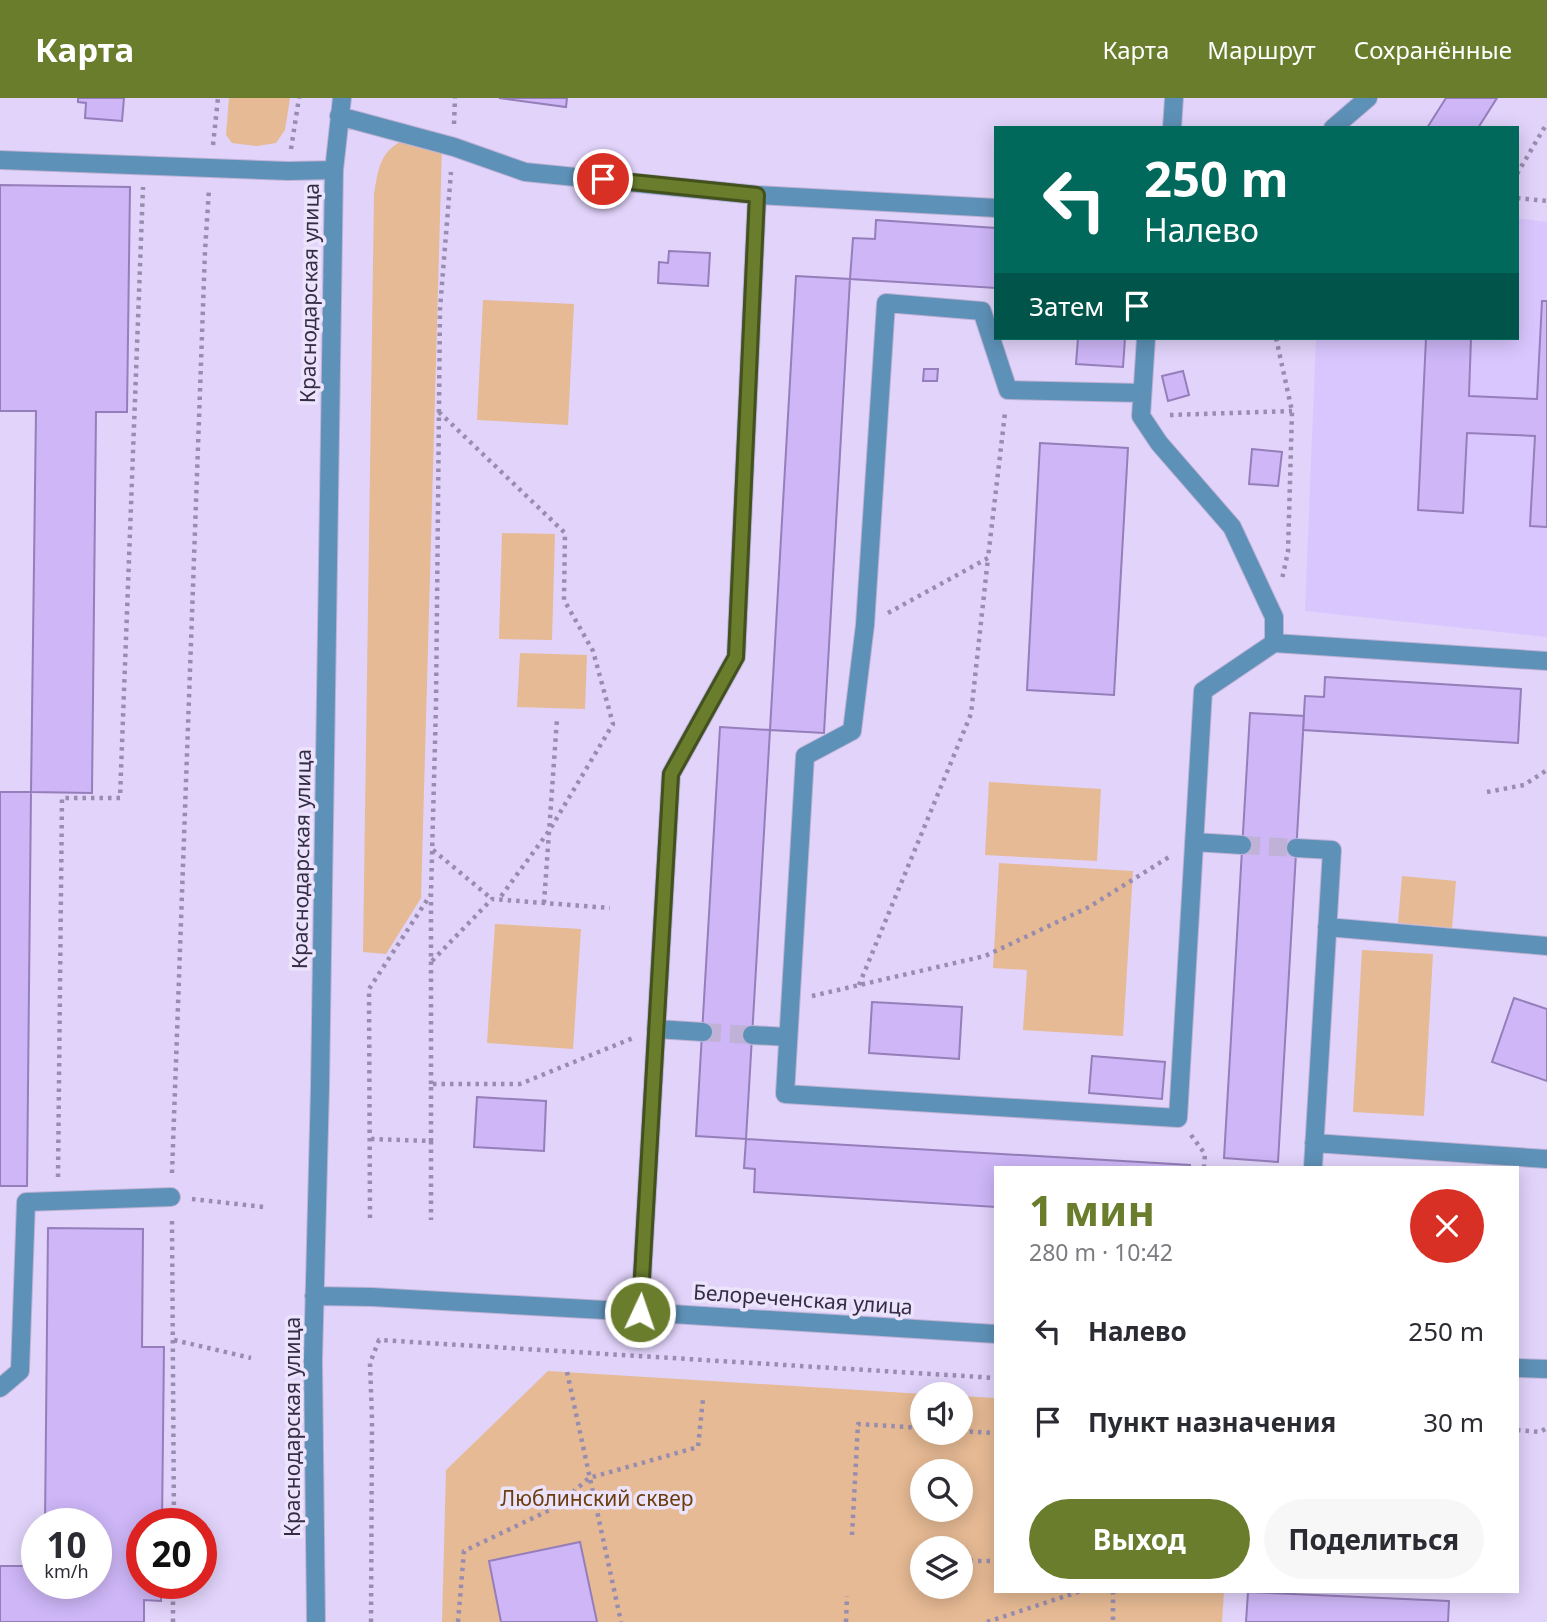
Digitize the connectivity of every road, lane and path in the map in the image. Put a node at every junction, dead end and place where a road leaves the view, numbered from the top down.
1 (218, 98) edge
2 (299, 98) edge
3 (1174, 98) edge
4 (1368, 98) edge
5 (340, 107) edge
6 (1547, 123) edge
7 (1171, 126) edge
8 (1335, 126) edge
9 (453, 148) junction
10 (0, 160) edge
11 (144, 165) junction
12 (211, 167) junction
13 (334, 170) junction
14 (288, 171) junction
15 (1519, 171) edge
16 (757, 195) junction
17 (1519, 198) edge
18 (1547, 201) edge
19 (994, 208) edge
20 (1146, 340) edge
21 (1276, 340) edge
22 (1008, 390) junction
23 (1142, 393) junction
24 (1292, 411) junction
25 (439, 412) junction
26 (1141, 416) junction
27 (989, 558) junction
28 (1273, 617) junction
29 (865, 625) junction
30 (1274, 643) junction
31 (1547, 661) edge
32 (557, 719) dead end
33 (1547, 770) edge
34 (1487, 792) dead end
35 (549, 831) junction
36 (1194, 842) junction
37 (1242, 845) tunnel mouth
38 (1296, 848) tunnel mouth
39 (432, 850) junction
40 (431, 893) junction
41 (492, 899) junction
42 (499, 899) junction
43 (544, 902) junction
44 (610, 908) dead end
45 (1327, 927) junction
46 (1547, 946) edge
47 (431, 961) junction
48 (859, 985) junction
49 (790, 1001) junction
50 (656, 1029) junction
51 (703, 1031) tunnel mouth
52 (752, 1034) tunnel mouth
53 (788, 1037) junction
54 (431, 1084) junction
55 (1178, 1118) junction
56 (371, 1139) junction
57 (430, 1142) junction
58 (1314, 1143) junction
59 (1547, 1159) edge
60 (1205, 1166) edge
61 (1313, 1166) edge
62 (172, 1197) junction
63 (57, 1199) junction
64 (264, 1207) dead end
65 (370, 1217) dead end
66 (431, 1220) dead end
67 (314, 1296) junction
68 (640, 1312) junction
69 (994, 1334) edge
70 (174, 1340) junction
71 (251, 1358) dead end
72 (1519, 1367) edge
73 (1547, 1369) edge
74 (567, 1372) dead end
75 (994, 1378) edge
76 (0, 1388) edge
77 (703, 1399) dead end
78 (910, 1427) edge
79 (1547, 1427) edge
80 (1519, 1430) edge
81 (973, 1432) edge
82 (994, 1433) edge
83 (589, 1478) junction
84 (173, 1508) edge
85 (852, 1535) dead end
86 (973, 1561) edge
87 (994, 1561) edge
88 (1075, 1593) edge
89 (1113, 1593) edge
90 (848, 1596) dead end
91 (173, 1599) edge
92 (173, 1622) edge
93 (316, 1622) edge
94 (371, 1622) edge
95 (458, 1622) edge
96 (621, 1622) edge
97 (846, 1622) edge
98 (987, 1622) edge
99 (1113, 1622) edge

1 - 12 path
2 - 14 path
3 - 7 street
4 - 8 street
5 - 9 street
5 - 13 street, Краснодарская улица
6 - 15 path
9 - 16 street
9 - 25 path
10 - 11 street
11 - 12 street
11 - 63 path
12 - 14 street
12 - 62 path
13 - 14 street
13 - 67 street, Краснодарская улица
16 - 19 street
16 - 50 street
17 - 18 path
20 - 23 street
21 - 24 path
22 - 23 street
22 - 27 path
22 - 29 street
23 - 26 street
24 - 26 path
24 - 28 path
25 - 35 path
25 - 39 path
26 - 28 street
27 - 29 path
27 - 48 path
28 - 30 street
29 - 49 street
30 - 31 street
30 - 36 street
32 - 35 path
33 - 34 path
35 - 42 path
35 - 43 path
36 - 37 street
36 - 48 path
36 - 55 street
38 - 45 street
39 - 40 path
39 - 41 path
40 - 47 path
40 - 56 path
41 - 42 path
41 - 47 path
42 - 43 path
43 - 44 path
45 - 46 street
45 - 58 street
47 - 54 path
48 - 49 path
49 - 53 street
50 - 51 street
50 - 54 path
50 - 68 street
52 - 53 street
53 - 55 street
54 - 57 path
55 - 60 path
56 - 57 path
56 - 65 path
57 - 66 path
58 - 59 street
58 - 61 street
62 - 63 street
62 - 64 path
62 - 70 path
63 - 76 street
67 - 68 street, Белореченская улица
67 - 93 street, Краснодарская улица
68 - 69 street, Белореченская улица
70 - 71 path
70 - 84 path
72 - 73 street
74 - 83 path
75 - 94 path
77 - 83 path
78 - 85 path
79 - 80 path
81 - 82 path
83 - 95 path
83 - 96 path
86 - 87 path
88 - 98 path
89 - 99 path
90 - 97 path
91 - 92 path

